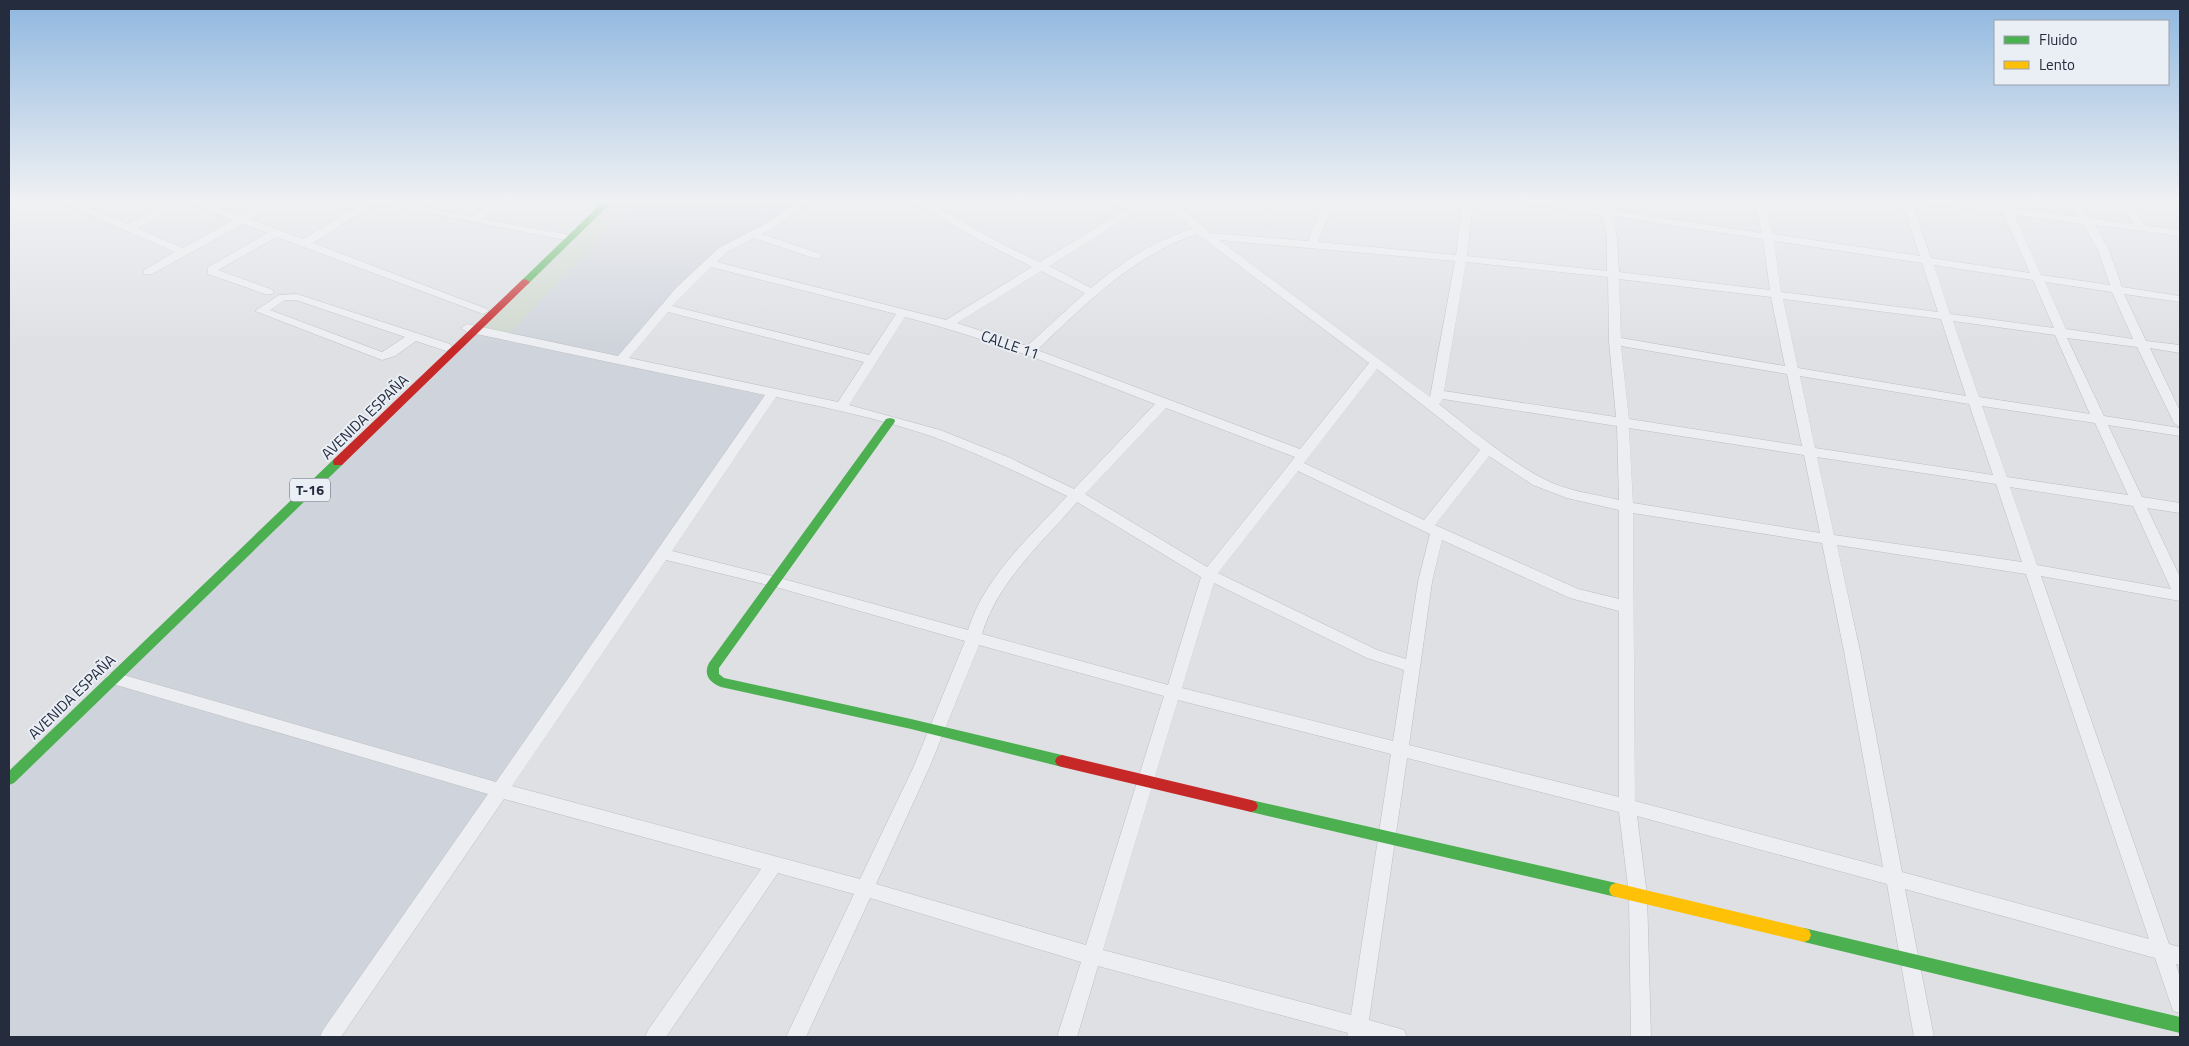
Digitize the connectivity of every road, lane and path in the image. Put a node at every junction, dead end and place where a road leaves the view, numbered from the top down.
1 (176, 249) edge
2 (189, 249) edge
3 (248, 249) edge
4 (316, 249) edge
5 (551, 249) edge
6 (552, 249) edge
7 (725, 249) edge
8 (796, 249) edge
9 (1003, 249) edge
10 (1070, 249) edge
11 (1151, 249) edge
12 (1224, 249) edge
13 (1363, 249) edge
14 (1462, 249) edge
15 (1612, 249) edge
16 (1770, 249) edge
17 (1856, 249) edge
18 (1923, 249) edge
19 (2025, 249) edge
20 (2101, 249) edge
21 (183, 252) junction
22 (817, 256) dead end
23 (1461, 258) junction
24 (1927, 260) junction
25 (709, 263) junction
26 (1041, 267) junction
27 (148, 272) dead end
28 (1612, 274) junction
29 (2038, 277) junction
30 (2117, 290) junction
31 (269, 292) dead end
32 (1093, 293) junction
33 (1776, 293) junction
34 (2180, 299) edge
35 (665, 308) junction
36 (483, 311) junction
37 (902, 313) junction
38 (1946, 316) junction
39 (948, 324) junction
40 (472, 329) junction
41 (2060, 332) junction
42 (414, 336) junction
43 (1615, 341) junction
44 (2141, 343) junction
45 (446, 347) junction
46 (2180, 349) edge
47 (1028, 351) junction
48 (873, 360) junction
49 (620, 361) junction
50 (1375, 363) junction
51 (1793, 372) junction
52 (774, 393) junction
53 (1436, 394) junction
54 (1975, 401) junction
55 (1164, 402) junction
56 (841, 407) junction
57 (1435, 407) junction
58 (2100, 420) junction
59 (890, 421) junction
60 (2180, 423) edge
61 (1623, 424) junction
62 (2180, 432) edge
63 (1488, 449) junction
64 (1810, 450) junction
65 (1300, 460) junction
66 (2000, 478) junction
67 (1076, 495) junction
68 (2137, 500) junction
69 (1626, 508) junction
70 (2180, 508) edge
71 (1432, 530) junction
72 (1828, 538) junction
73 (664, 554) junction
74 (214, 565) dead end
75 (2031, 569) junction
76 (1209, 574) junction
77 (776, 582) junction
78 (2180, 592) edge
79 (2180, 596) edge
80 (1627, 607) junction
81 (973, 639) junction
82 (1412, 667) junction
83 (112, 678) junction
84 (1173, 693) junction
85 (937, 730) junction
86 (1400, 750) junction
87 (9, 779) edge
88 (1145, 782) junction
89 (499, 790) junction
90 (1627, 807) junction
91 (1387, 837) junction
92 (774, 864) junction
93 (1895, 878) junction
94 (866, 889) junction
95 (1638, 895) junction
96 (2161, 950) junction
97 (1092, 956) junction
98 (2180, 956) edge
99 (1910, 960) junction
100 (2180, 1004) edge
101 (2180, 1025) edge
102 (1358, 1032) edge
103 (330, 1037) edge
104 (654, 1037) edge
105 (796, 1037) edge
106 (1066, 1037) edge
107 (1397, 1037) edge
108 (1641, 1037) edge
109 (1924, 1037) edge

1 - 21 street
2 - 21 street
3 - 31 street
4 - 36 street
5 - 36 main road, AVENIDA ESPAÑA / T-16
6 - 40 main road, AVENIDA ESPAÑA / T-16
7 - 25 street
8 - 22 street
9 - 26 street
10 - 26 street
11 - 32 street
12 - 50 street
13 - 23 street
14 - 23 street
15 - 28 street
16 - 33 street
17 - 24 street
18 - 24 street
19 - 29 street
20 - 30 street
21 - 27 street
23 - 28 street
23 - 53 street
24 - 29 street
24 - 38 street
25 - 35 street
25 - 37 street, CALLE 11
26 - 32 street
26 - 39 street
28 - 33 street
28 - 43 street
29 - 30 street
29 - 41 street
30 - 34 street
30 - 44 street
32 - 47 street
33 - 38 street
33 - 51 street
35 - 48 street
35 - 49 street
36 - 40 main road, AVENIDA ESPAÑA / T-16
37 - 39 street, CALLE 11
37 - 48 street
38 - 41 street
38 - 54 street
39 - 47 street, CALLE 11
40 - 45 main road, AVENIDA ESPAÑA / T-16
40 - 49 street
40 - 83 main road, AVENIDA ESPAÑA / T-16
41 - 44 street
41 - 58 street
42 - 42 street
42 - 45 street
43 - 51 street
43 - 61 street
44 - 46 street
44 - 60 street
45 - 74 main road, AVENIDA ESPAÑA / T-16
47 - 55 street, CALLE 11
48 - 56 street
49 - 52 street
50 - 57 street
50 - 65 street
51 - 54 street
51 - 64 street
52 - 56 street
52 - 73 street
53 - 57 street
53 - 61 street
54 - 58 street
54 - 66 street
55 - 65 street, CALLE 11
55 - 67 street
56 - 59 street
57 - 63 street
58 - 62 street
58 - 68 street
59 - 67 street
59 - 77 main road
61 - 64 street
61 - 69 street
63 - 69 street
63 - 71 street
64 - 66 street
64 - 72 street
65 - 71 street, CALLE 11
65 - 76 street
66 - 68 street
66 - 75 street
67 - 76 street
67 - 81 street
68 - 70 street
68 - 78 street
69 - 72 street
69 - 80 street
71 - 80 street, CALLE 11
71 - 82 street
72 - 75 street
72 - 93 street
73 - 77 street
73 - 89 street
75 - 79 street
75 - 96 street
76 - 82 street
76 - 84 street
77 - 81 street
77 - 85 main road
80 - 90 street
81 - 84 street
81 - 85 street
82 - 86 street
83 - 87 main road, AVENIDA ESPAÑA / T-16
83 - 89 street
84 - 86 street
84 - 88 street
85 - 88 main road
85 - 94 street
86 - 90 street
86 - 91 street
88 - 91 main road
88 - 97 street
89 - 92 street
89 - 103 street
90 - 93 street
90 - 95 street
91 - 95 main road
91 - 102 street
92 - 94 street
92 - 104 street
93 - 96 street
93 - 99 street
94 - 97 street
94 - 105 street
95 - 99 main road
95 - 108 street
96 - 98 street
96 - 100 street
97 - 102 street
97 - 106 street
99 - 101 main road
99 - 109 street
102 - 107 street

